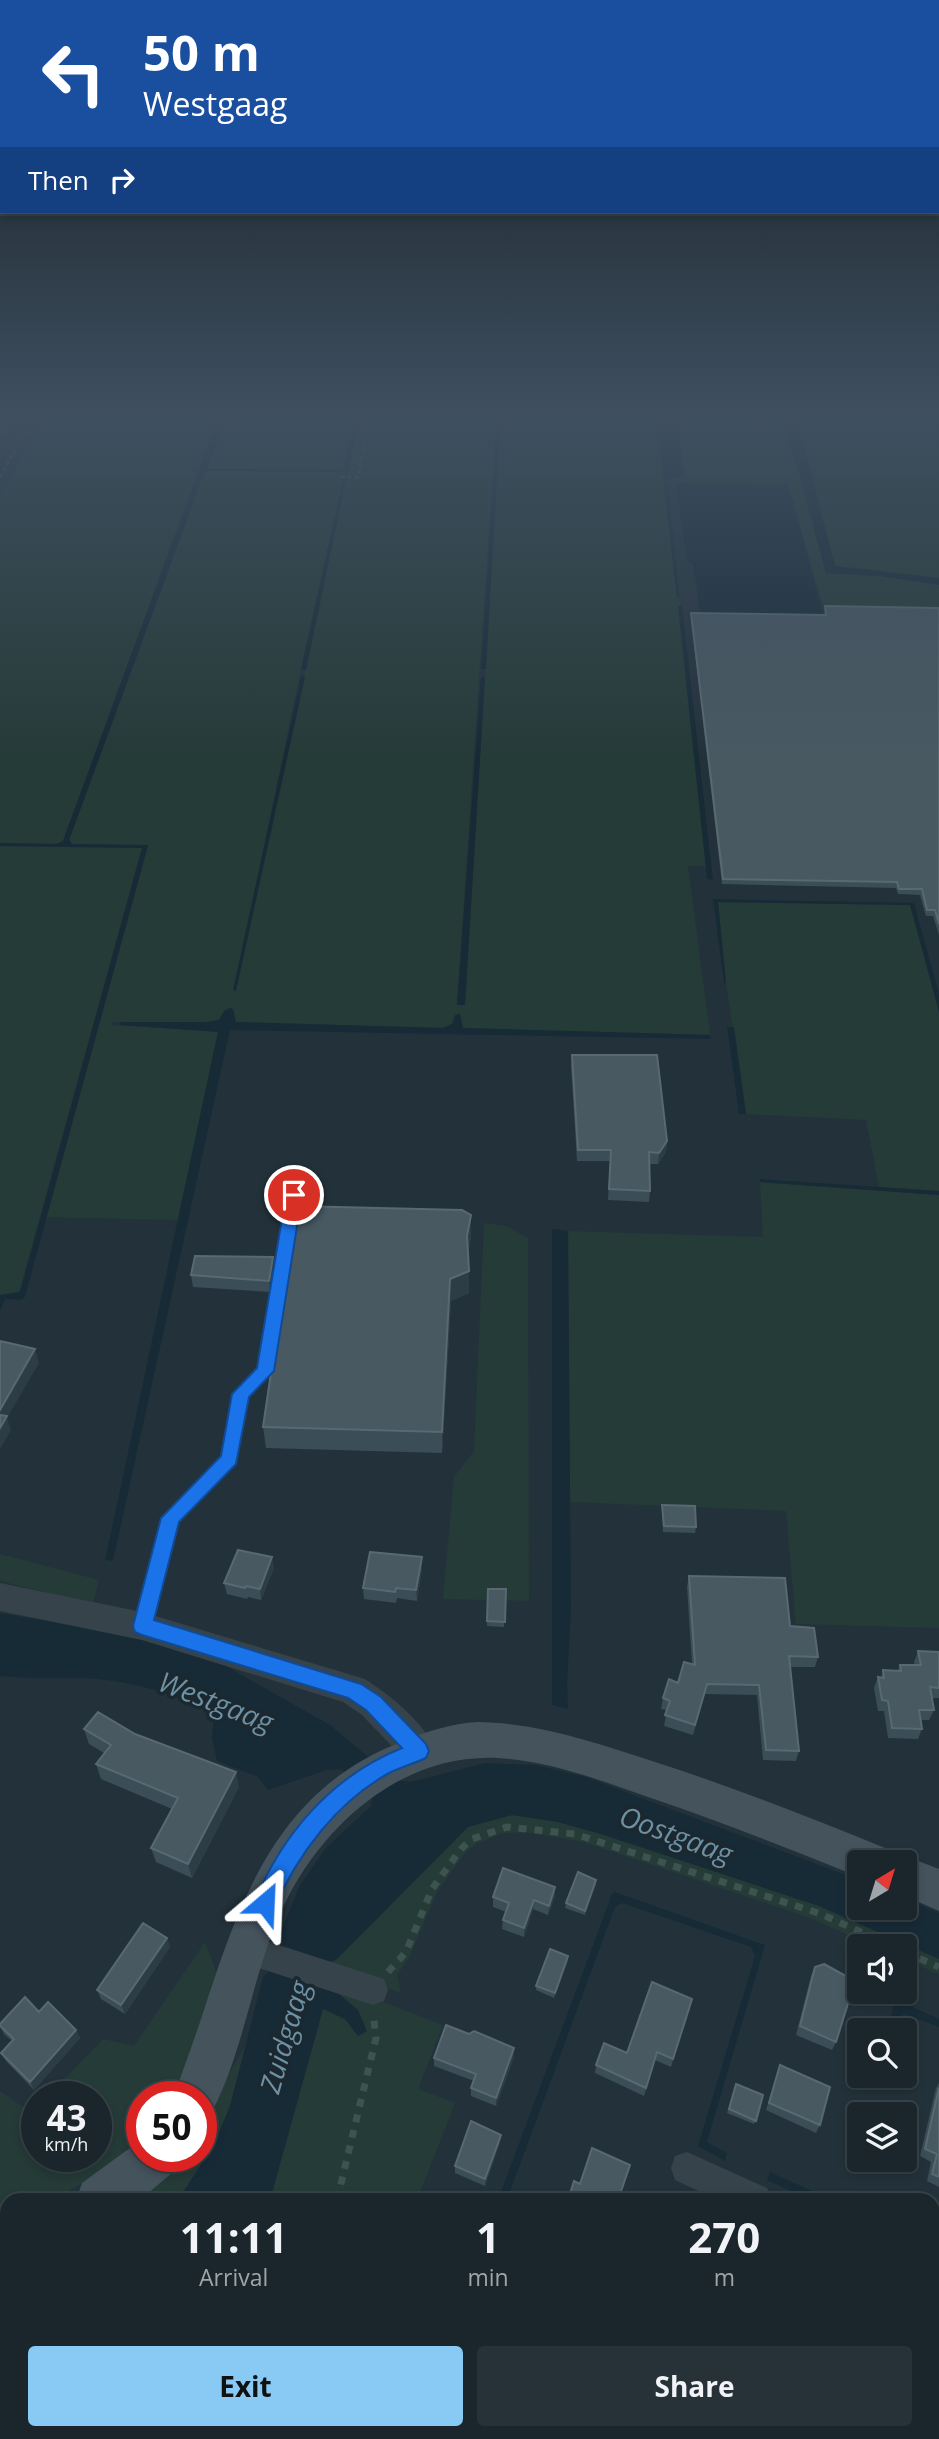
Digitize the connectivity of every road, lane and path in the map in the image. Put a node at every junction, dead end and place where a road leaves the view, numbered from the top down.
1 (298, 1170) dead end
2 (0, 1597) edge
3 (142, 1626) junction
4 (419, 1751) junction
5 (847, 1853) edge
6 (917, 1881) edge
7 (939, 1890) edge
8 (865, 1934) edge
9 (253, 1952) junction
10 (917, 1957) edge
11 (939, 1967) edge
12 (373, 1990) junction
13 (202, 2081) edge
14 (687, 2168) dead end
15 (138, 2172) edge
16 (111, 2193) edge
17 (339, 2193) edge
18 (740, 2193) edge

1 - 3 lane
2 - 3 street
3 - 4 street
4 - 5 main road
4 - 9 main road
6 - 7 main road
8 - 12 path
9 - 12 street
9 - 13 main road
10 - 11 path
12 - 17 path
14 - 18 street
15 - 16 main road

